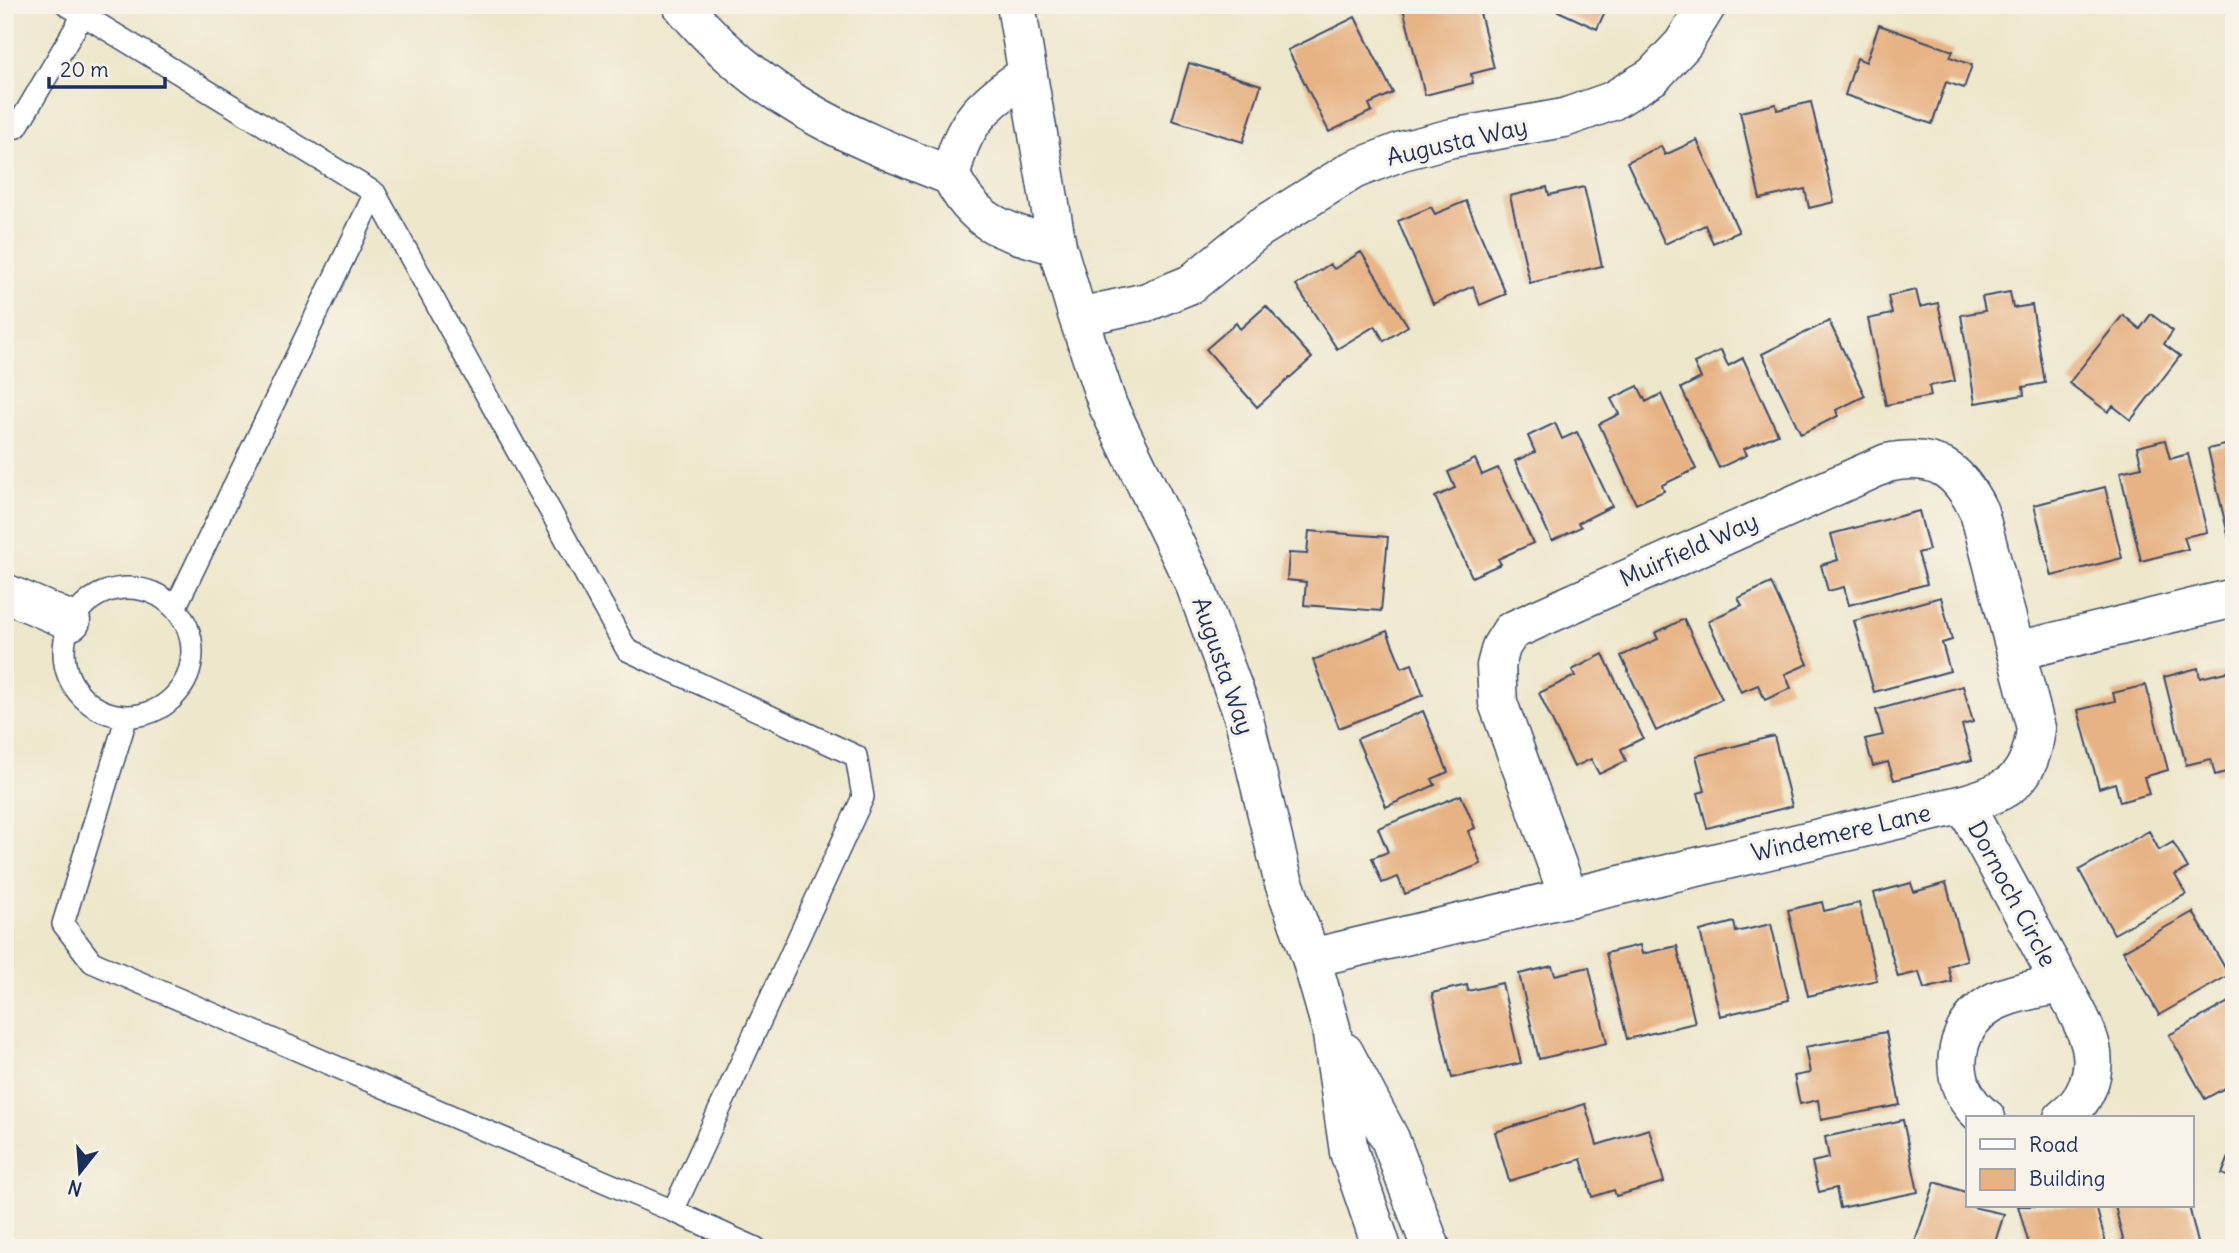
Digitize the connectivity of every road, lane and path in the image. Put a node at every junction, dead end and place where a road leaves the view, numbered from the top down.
1 (682, 5) edge
2 (1016, 5) edge
3 (1707, 5) edge
4 (75, 10) edge
5 (1028, 74) junction
6 (5, 119) edge
7 (951, 176) junction
8 (375, 193) junction
9 (1057, 246) junction
10 (1078, 317) junction
11 (5, 593) edge
12 (2234, 598) edge
13 (175, 608) junction
14 (71, 621) junction
15 (2017, 651) junction
16 (127, 716) junction
17 (1964, 804) junction
18 (1569, 898) junction
19 (1311, 958) junction
20 (2061, 984) junction
21 (1331, 1028) junction
22 (1984, 1116) edge
23 (2066, 1116) edge
24 (673, 1211) junction
25 (755, 1248) edge
26 (1382, 1248) edge
27 (1431, 1248) edge

1 - 7 street
2 - 5 street, Augusta Way
3 - 10 street, Augusta Way
4 - 6 lane
4 - 8 lane
5 - 7 street
5 - 9 street, Augusta Way
7 - 9 street
8 - 13 lane
8 - 24 lane
9 - 10 street, Augusta Way
10 - 19 street, Augusta Way
11 - 14 street
12 - 15 street
13 - 14 lane
13 - 16 lane
14 - 16 lane
15 - 17 street, Windemere Lane
15 - 18 street, Muirfield Way
16 - 24 lane
17 - 18 street, Windemere Lane
17 - 20 street, Dornoch Circle
18 - 19 street, Windemere Lane
19 - 21 street, Augusta Way
20 - 22 street, Dornoch Circle
20 - 23 street, Dornoch Circle
21 - 26 street, Augusta Way
21 - 27 street, Augusta Way
24 - 25 lane

